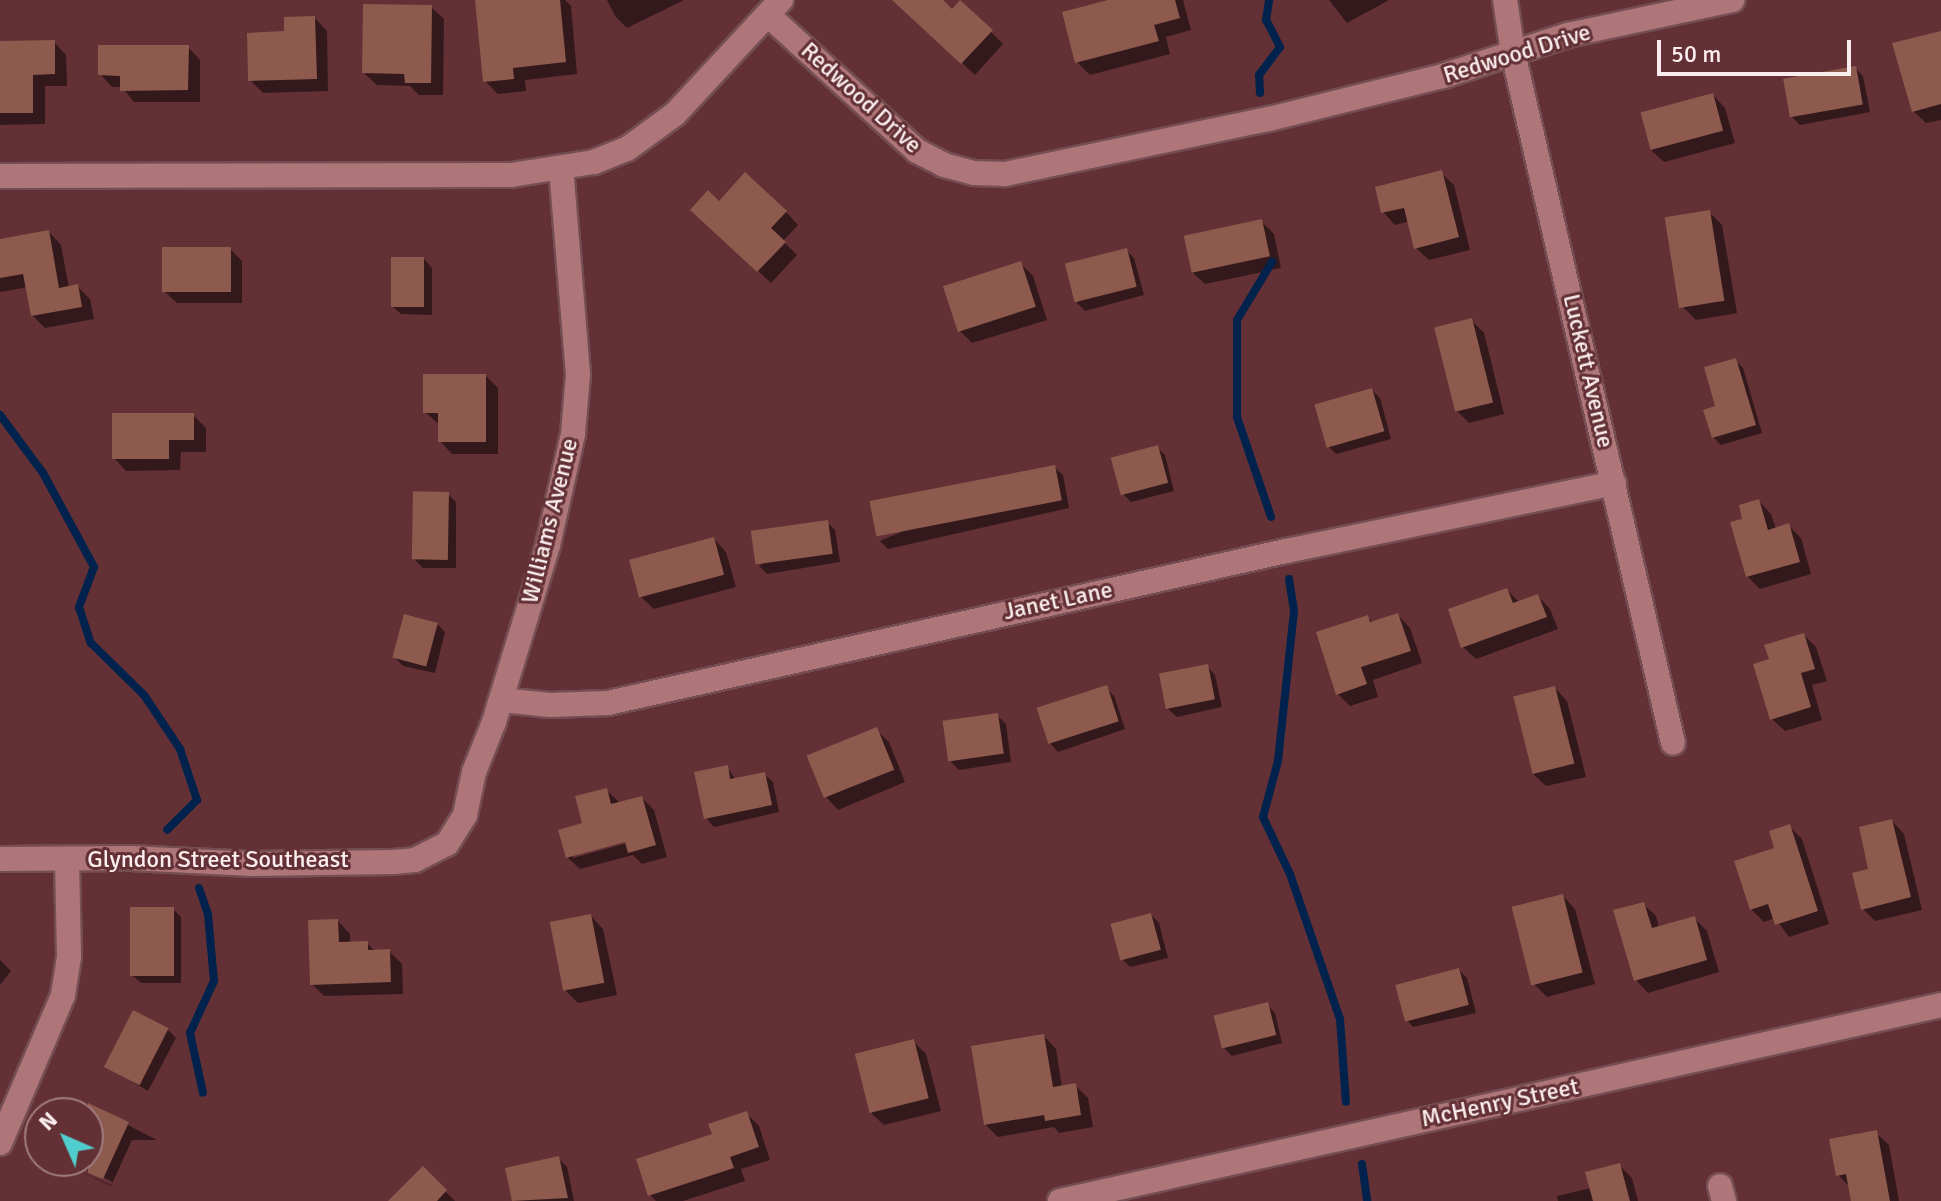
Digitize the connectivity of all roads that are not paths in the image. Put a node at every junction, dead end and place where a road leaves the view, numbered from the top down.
1 (1505, 0) edge
2 (1732, 0) edge
3 (774, 7) edge
4 (1513, 53) junction
5 (561, 169) junction
6 (0, 176) edge
7 (1614, 483) junction
8 (501, 700) junction
9 (1673, 743) dead end
10 (435, 853) joint
11 (0, 859) edge
12 (67, 859) junction
13 (1941, 1005) edge
14 (0, 1143) edge
15 (1138, 1192) edge
16 (1060, 1201) edge

1 - 4 street, Luckett Avenue
2 - 4 street, Redwood Drive
3 - 4 street, Redwood Drive
3 - 5 street, Redwood Drive
4 - 7 street, Luckett Avenue
5 - 6 street, Redwood Drive
5 - 8 street, Williams Avenue
7 - 8 street, Janet Lane
7 - 9 street, Luckett Avenue
8 - 10 street, Williams Avenue
10 - 12 street, Glyndon Street Southeast
11 - 12 street, Glyndon Street Southeast
12 - 14 street
13 - 15 street, McHenry Street
15 - 16 street, McHenry Street

